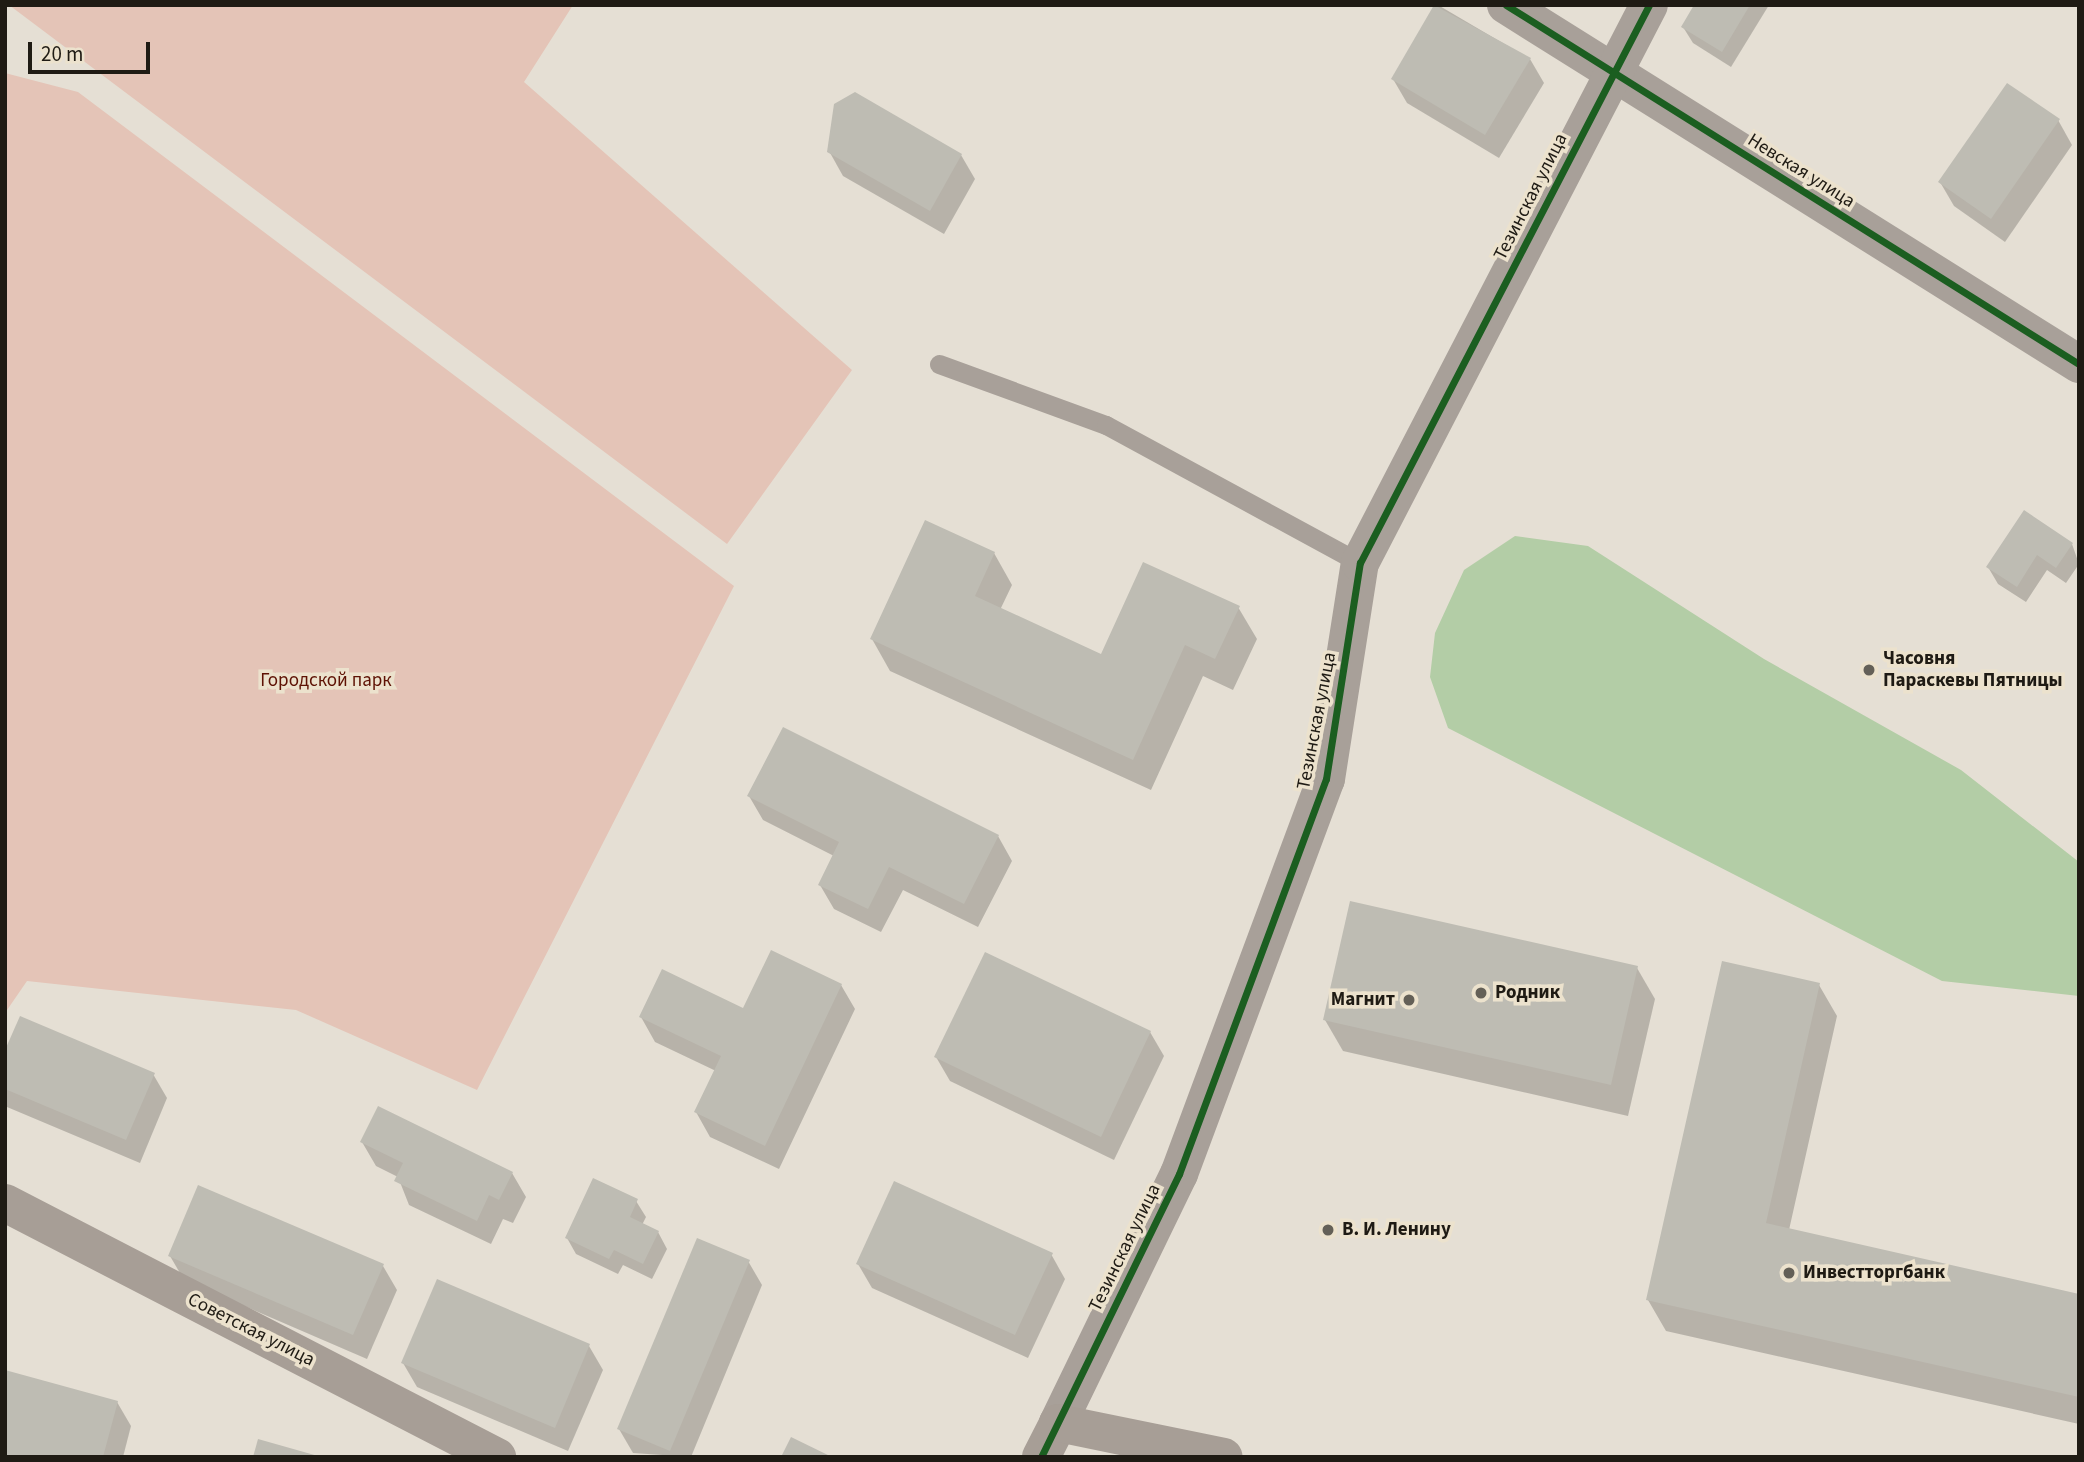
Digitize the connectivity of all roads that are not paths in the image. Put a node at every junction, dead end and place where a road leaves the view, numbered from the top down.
1 (1506, 5) edge
2 (1649, 5) edge
3 (1613, 72) junction
4 (939, 364) dead end
5 (2079, 365) edge
6 (1360, 563) junction
7 (5, 1203) edge
8 (1058, 1423) junction
9 (497, 1457) edge
10 (1041, 1457) edge
11 (1224, 1457) edge

1 - 3 street, Невская улица
2 - 3 street, Тезинская улица
3 - 5 street, Невская улица
3 - 6 street, Тезинская улица
4 - 6 lane
6 - 8 street, Тезинская улица
7 - 9 main road, Советская улица
8 - 10 main road, Тезинская улица
8 - 11 main road

